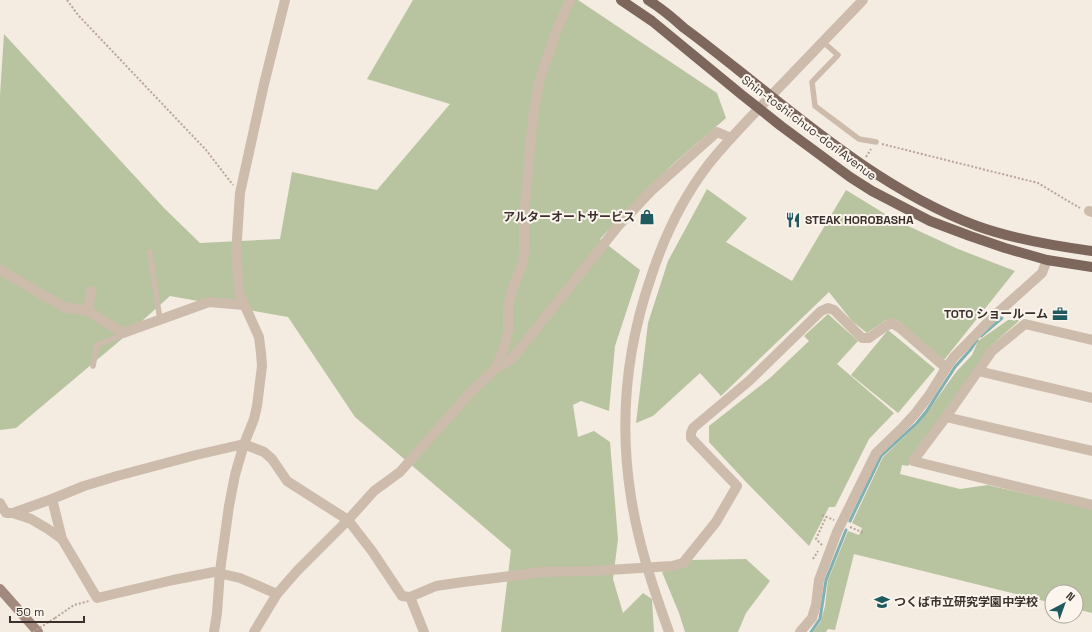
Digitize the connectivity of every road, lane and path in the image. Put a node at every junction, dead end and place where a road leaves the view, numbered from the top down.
1 (67, 0) edge
2 (285, 0) edge
3 (570, 0) edge
4 (621, 0) edge
5 (648, 0) edge
6 (861, 1) edge
7 (823, 42) junction
8 (771, 96) junction
9 (759, 108) junction
10 (731, 138) junction
11 (876, 142) junction
12 (861, 164) junction
13 (240, 193) junction
14 (1090, 212) edge
15 (1092, 251) edge
16 (150, 252) dead end
17 (1047, 260) junction
18 (1092, 267) edge
19 (0, 270) edge
20 (91, 291) dead end
21 (244, 305) junction
22 (88, 311) junction
23 (160, 320) junction
24 (123, 333) junction
25 (1092, 340) edge
26 (93, 366) dead end
27 (496, 368) junction
28 (946, 368) junction
29 (978, 371) junction
30 (1092, 398) edge
31 (946, 417) junction
32 (244, 444) junction
33 (1092, 451) edge
34 (52, 499) junction
35 (0, 503) edge
36 (1092, 505) edge
37 (13, 513) junction
38 (822, 515) dead end
39 (826, 517) junction
40 (830, 518) dead end
41 (348, 520) junction
42 (846, 525) dead end
43 (864, 533) dead end
44 (62, 539) junction
45 (825, 539) dead end
46 (823, 546) junction
47 (813, 559) dead end
48 (647, 568) junction
49 (220, 573) junction
50 (0, 589) edge
51 (276, 594) junction
52 (410, 597) junction
53 (97, 598) junction
54 (33, 632) edge
55 (38, 632) edge
56 (214, 632) edge
57 (254, 632) edge
58 (424, 632) edge
59 (669, 632) edge
60 (800, 632) edge

1 - 13 path
2 - 13 street
3 - 27 street
4 - 9 main road, Shin-toshi chuo-dori Avenue
5 - 8 main road, Shin-toshi chuo-dori Avenue
6 - 7 street
7 - 8 street
7 - 11 lane
8 - 9 street
8 - 12 main road, Shin-toshi chuo-dori Avenue
9 - 10 street
9 - 17 main road, Shin-toshi chuo-dori Avenue
10 - 27 street
10 - 48 street
11 - 12 path
11 - 14 path
12 - 15 main road, Shin-toshi chuo-dori Avenue
13 - 21 street
16 - 23 lane
17 - 18 main road, Shin-toshi chuo-dori Avenue
17 - 28 street
19 - 22 street
20 - 22 street
21 - 23 street
21 - 32 street
22 - 24 street
23 - 24 street
24 - 26 lane
25 - 29 street
27 - 41 street
28 - 48 street
28 - 60 street
29 - 30 street
29 - 31 street
31 - 33 street
31 - 36 street
32 - 34 street
32 - 41 street
32 - 49 street
34 - 37 street
34 - 44 street
35 - 37 street
37 - 44 street
38 - 39 path
39 - 40 path
39 - 46 path
41 - 51 street
41 - 52 street
42 - 43 path
44 - 53 street
45 - 46 path
46 - 47 path
48 - 52 street
48 - 59 street
49 - 51 street
49 - 53 street
49 - 56 street
50 - 55 main road
51 - 57 street
52 - 58 street
53 - 54 path, bridge

